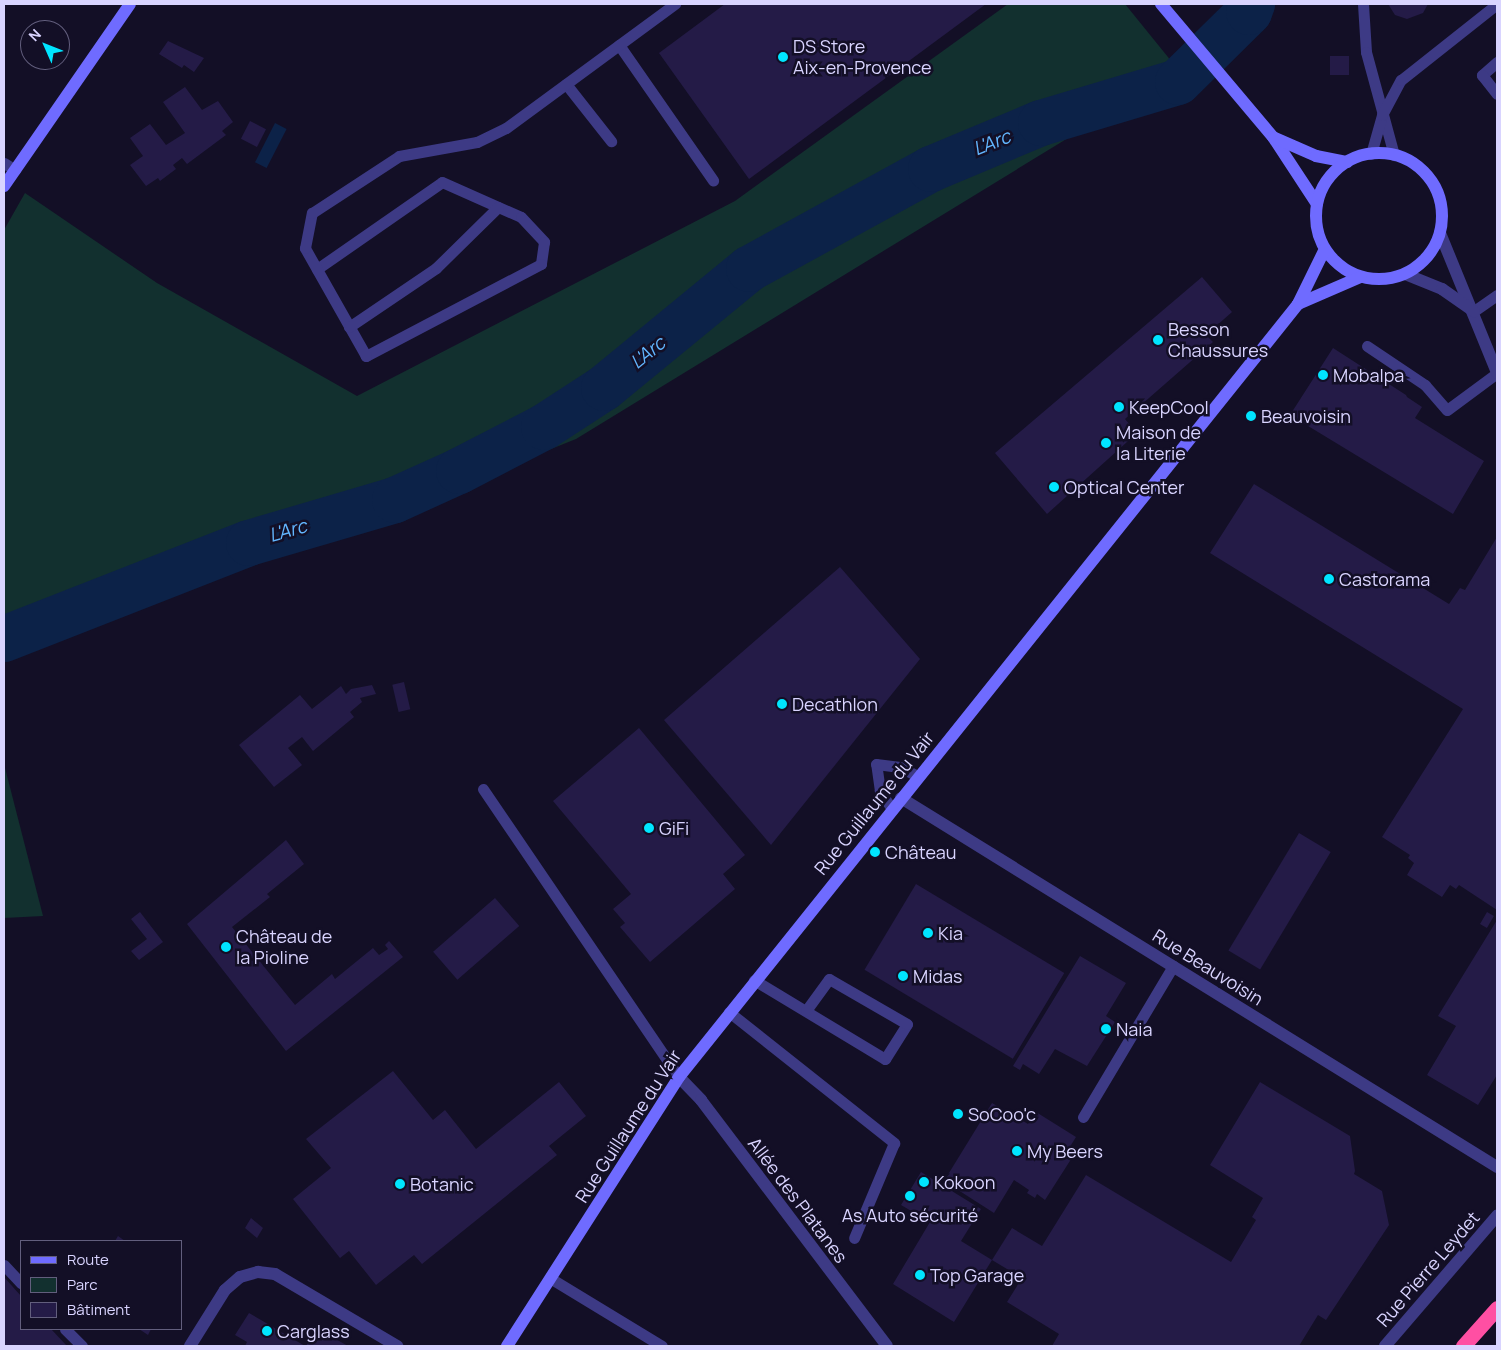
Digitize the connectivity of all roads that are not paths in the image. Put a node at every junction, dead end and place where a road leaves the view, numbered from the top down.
1 (130, 4) edge
2 (675, 4) edge
3 (1161, 4) edge
4 (1363, 4) edge
5 (1497, 4) edge
6 (619, 45) junction
7 (1497, 62) edge
8 (566, 84) junction
9 (1497, 94) edge
10 (1382, 115) junction
11 (1269, 133) junction
12 (611, 141) dead end
13 (1371, 154) junction
14 (1394, 155) junction
15 (1347, 162) junction
16 (4, 163) edge
17 (15, 170) junction
18 (713, 180) dead end
19 (4, 186) edge
20 (1317, 204) junction
21 (498, 207) junction
22 (1440, 233) junction
23 (1325, 250) junction
24 (317, 269) junction
25 (1405, 274) junction
26 (1360, 277) junction
27 (1497, 295) edge
28 (1298, 304) junction
29 (1474, 311) junction
30 (349, 327) junction
31 (1368, 346) dead end
32 (1497, 373) edge
33 (918, 776) junction
34 (483, 789) dead end
35 (901, 798) junction
36 (892, 809) junction
37 (1173, 966) junction
38 (754, 980) junction
39 (806, 1011) junction
40 (729, 1012) junction
41 (679, 1077) junction
42 (1083, 1118) dead end
43 (1497, 1167) edge
44 (1497, 1216) edge
45 (854, 1238) dead end
46 (4, 1265) edge
47 (550, 1278) junction
48 (20, 1283) edge
49 (1497, 1308) edge
50 (66, 1330) edge
51 (82, 1346) edge
52 (190, 1346) edge
53 (397, 1346) edge
54 (507, 1346) edge
55 (662, 1346) edge
56 (887, 1346) edge
57 (1385, 1346) edge
58 (1462, 1346) edge

1 - 17 main road
2 - 6 lane
3 - 11 main road
4 - 10 lane
5 - 10 lane
6 - 8 lane
6 - 18 lane
7 - 9 lane
8 - 12 lane
8 - 24 lane
10 - 13 lane
10 - 14 lane
11 - 15 main road
11 - 20 main road
13 - 14 main road
13 - 15 main road
14 - 22 main road
15 - 20 main road
16 - 17 lane
17 - 19 main road
20 - 23 main road
21 - 24 lane
21 - 30 lane
21 - 30 lane
22 - 25 main road
22 - 29 street
23 - 26 main road
23 - 28 main road, Rue Guillaume du Vair
24 - 30 lane
25 - 26 main road
25 - 29 street
26 - 28 main road, Rue Guillaume du Vair
27 - 29 lane
28 - 33 main road, Rue Guillaume du Vair
29 - 32 street
31 - 32 lane
33 - 35 main road, Rue Guillaume du Vair
33 - 36 lane
34 - 41 lane
35 - 36 main road, Rue Guillaume du Vair
35 - 37 street, Rue Beauvoisin
36 - 38 main road, Rue Guillaume du Vair
37 - 42 lane
37 - 43 street, Rue Beauvoisin
38 - 39 lane
38 - 40 main road, Rue Guillaume du Vair
39 - 39 lane
40 - 41 main road, Rue Guillaume du Vair
40 - 45 lane
41 - 47 main road, Rue Guillaume du Vair
41 - 56 street, Allée des Platanes
44 - 57 street, Rue Pierre Leydet
46 - 48 lane
47 - 54 main road, Rue Guillaume du Vair
47 - 55 lane
49 - 58 highway
50 - 51 lane
52 - 53 street

